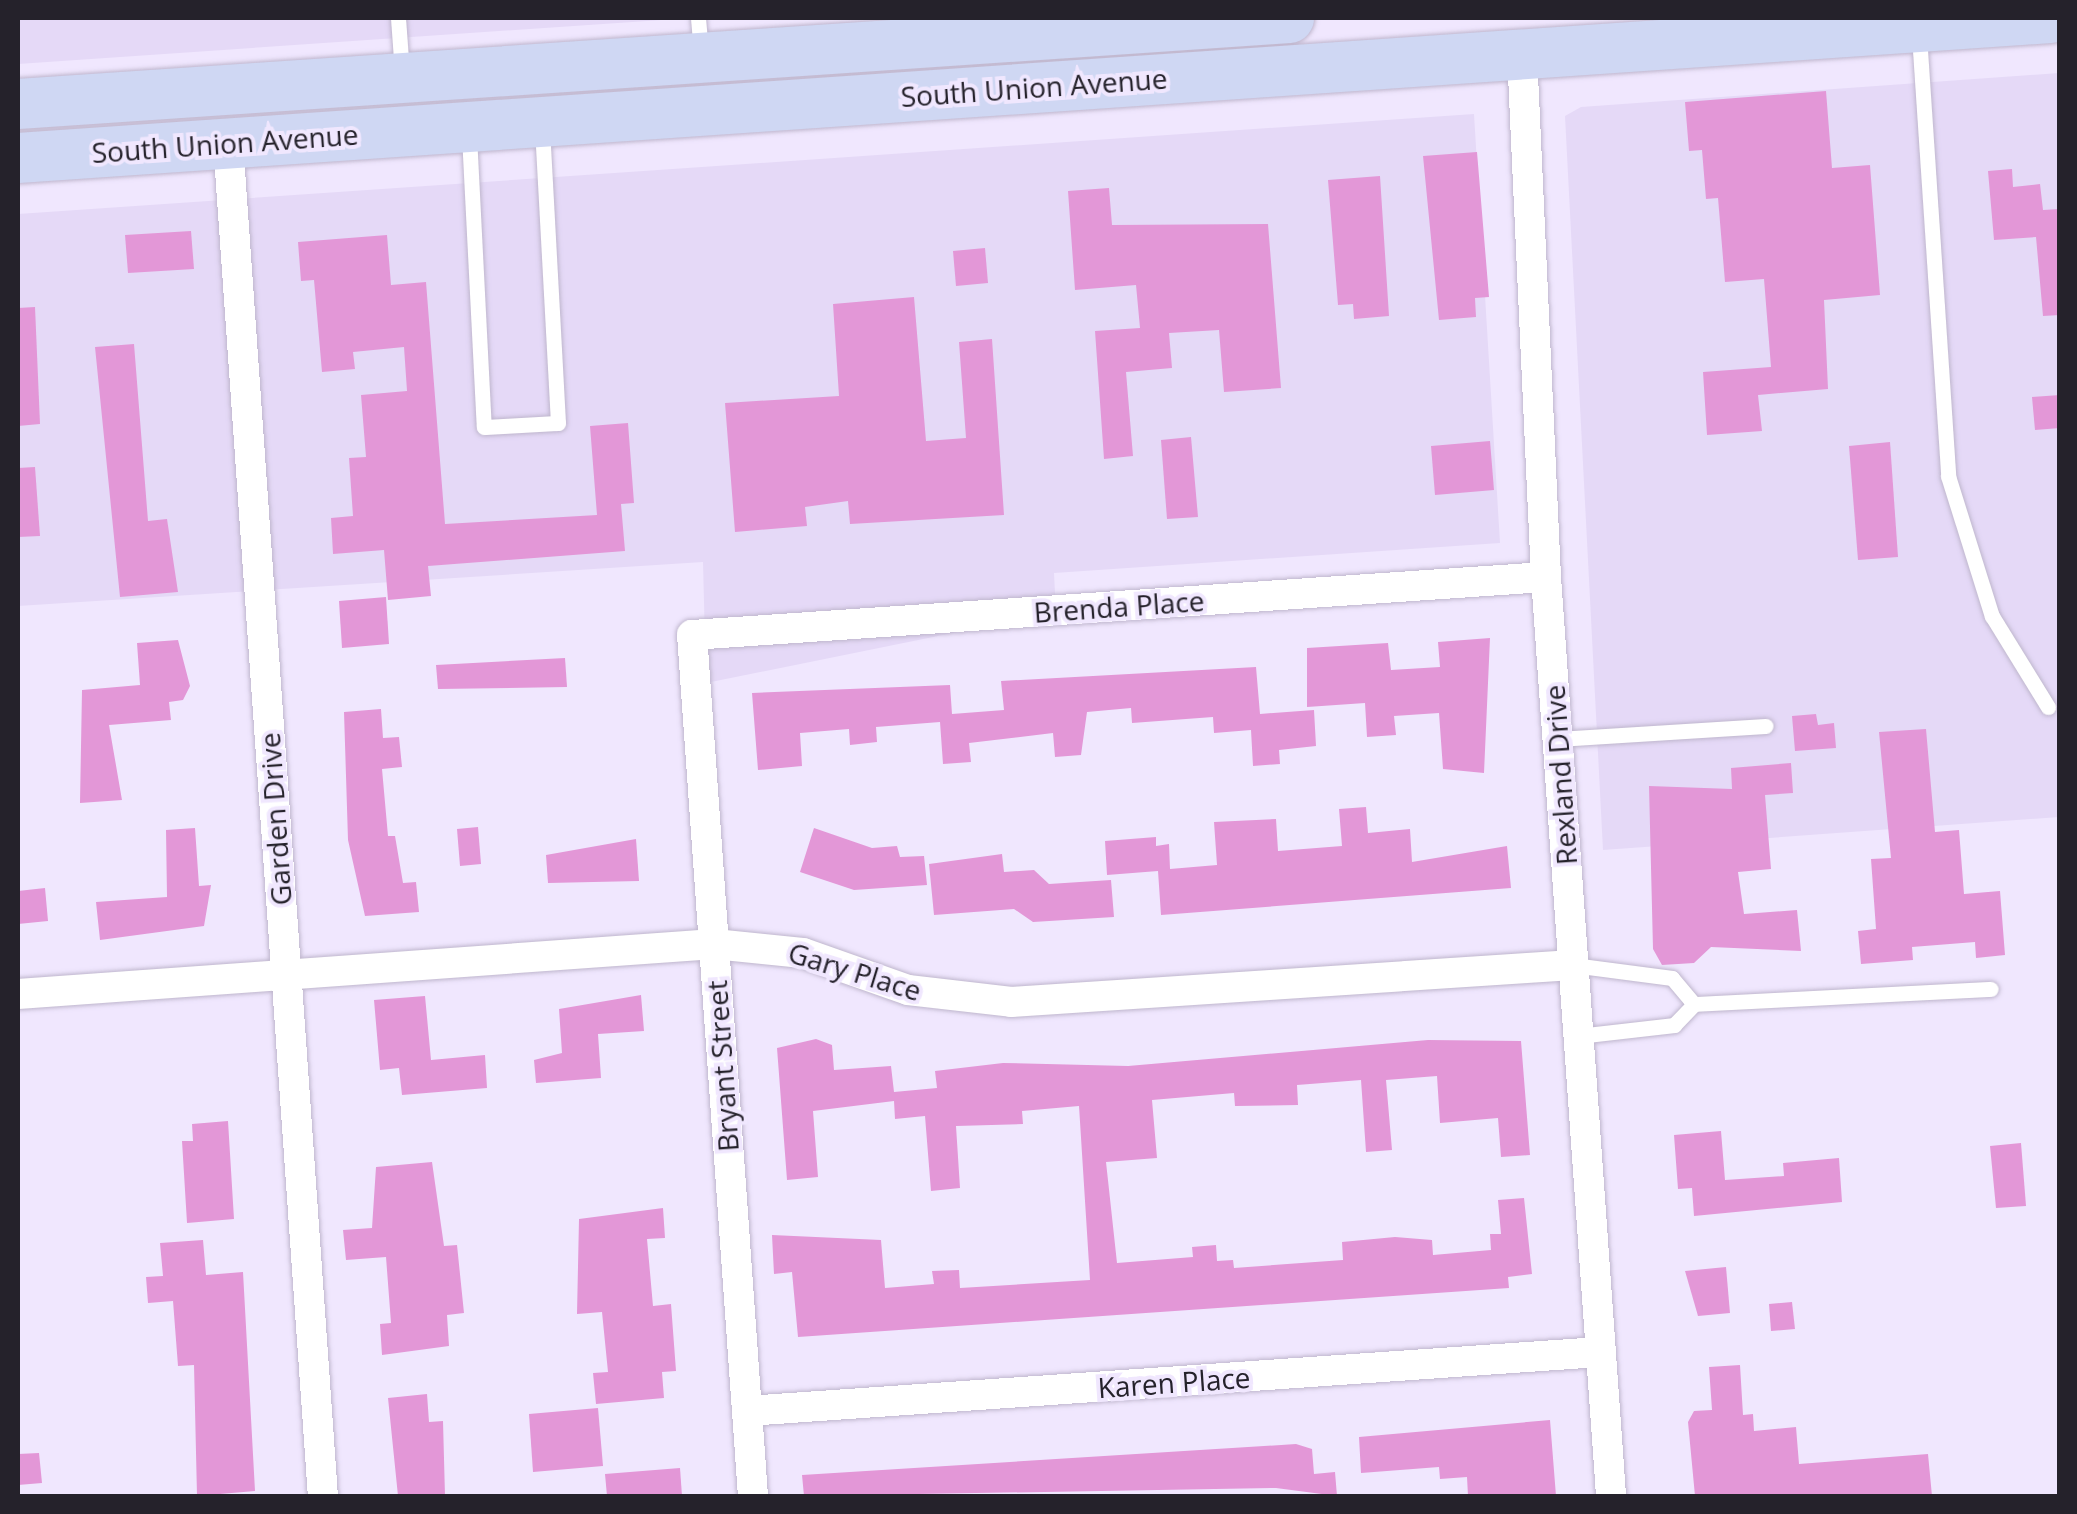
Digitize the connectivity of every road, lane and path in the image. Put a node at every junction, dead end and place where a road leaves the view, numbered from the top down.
1 (398, 18) edge
2 (1288, 18) edge
3 (1662, 18) edge
4 (2050, 18) edge
5 (1223, 20) edge
6 (1918, 26) junction
7 (948, 29) edge
8 (1524, 35) edge
9 (700, 38) edge
10 (563, 67) junction
11 (402, 78) junction
12 (18, 104) edge
13 (542, 121) junction
14 (468, 126) junction
15 (228, 142) junction
16 (18, 158) edge
17 (1546, 576) junction
18 (692, 636) joint
19 (2048, 708) dead end
20 (1766, 726) dead end
21 (1557, 738) junction
22 (714, 944) junction
23 (1573, 965) junction
24 (286, 975) junction
25 (1991, 989) dead end
26 (18, 994) edge
27 (1694, 1004) junction
28 (1578, 1036) junction
29 (1600, 1352) junction
30 (747, 1411) junction
31 (324, 1496) edge
32 (753, 1496) edge
33 (1611, 1496) edge

1 - 11 lane
2 - 5 main road, South Union Avenue
3 - 8 main road
4 - 6 main road, South Union Avenue
5 - 7 main road, South Union Avenue
6 - 8 main road, South Union Avenue
6 - 19 lane
7 - 9 main road, South Union Avenue
8 - 13 main road, South Union Avenue
8 - 17 street, Rexland Drive
9 - 10 main road, South Union Avenue
10 - 11 main road, South Union Avenue
10 - 15 main road
11 - 12 main road, South Union Avenue
13 - 14 main road, South Union Avenue
13 - 14 lane
14 - 15 main road, South Union Avenue
15 - 16 main road, South Union Avenue
15 - 24 street, Garden Drive
17 - 18 street, Brenda Place
17 - 21 street, Rexland Drive
18 - 22 street, Bryant Street
20 - 21 lane
21 - 23 street, Rexland Drive
22 - 23 street, Gary Place
22 - 24 street, Gary Place
22 - 30 street, Bryant Street
23 - 27 lane
23 - 28 street, Rexland Drive
24 - 26 street, Gary Place
24 - 31 street, Garden Drive
25 - 27 lane
27 - 28 lane
28 - 29 street, Rexland Drive
29 - 30 street, Karen Place
29 - 33 street, Rexland Drive
30 - 32 street, Bryant Street

